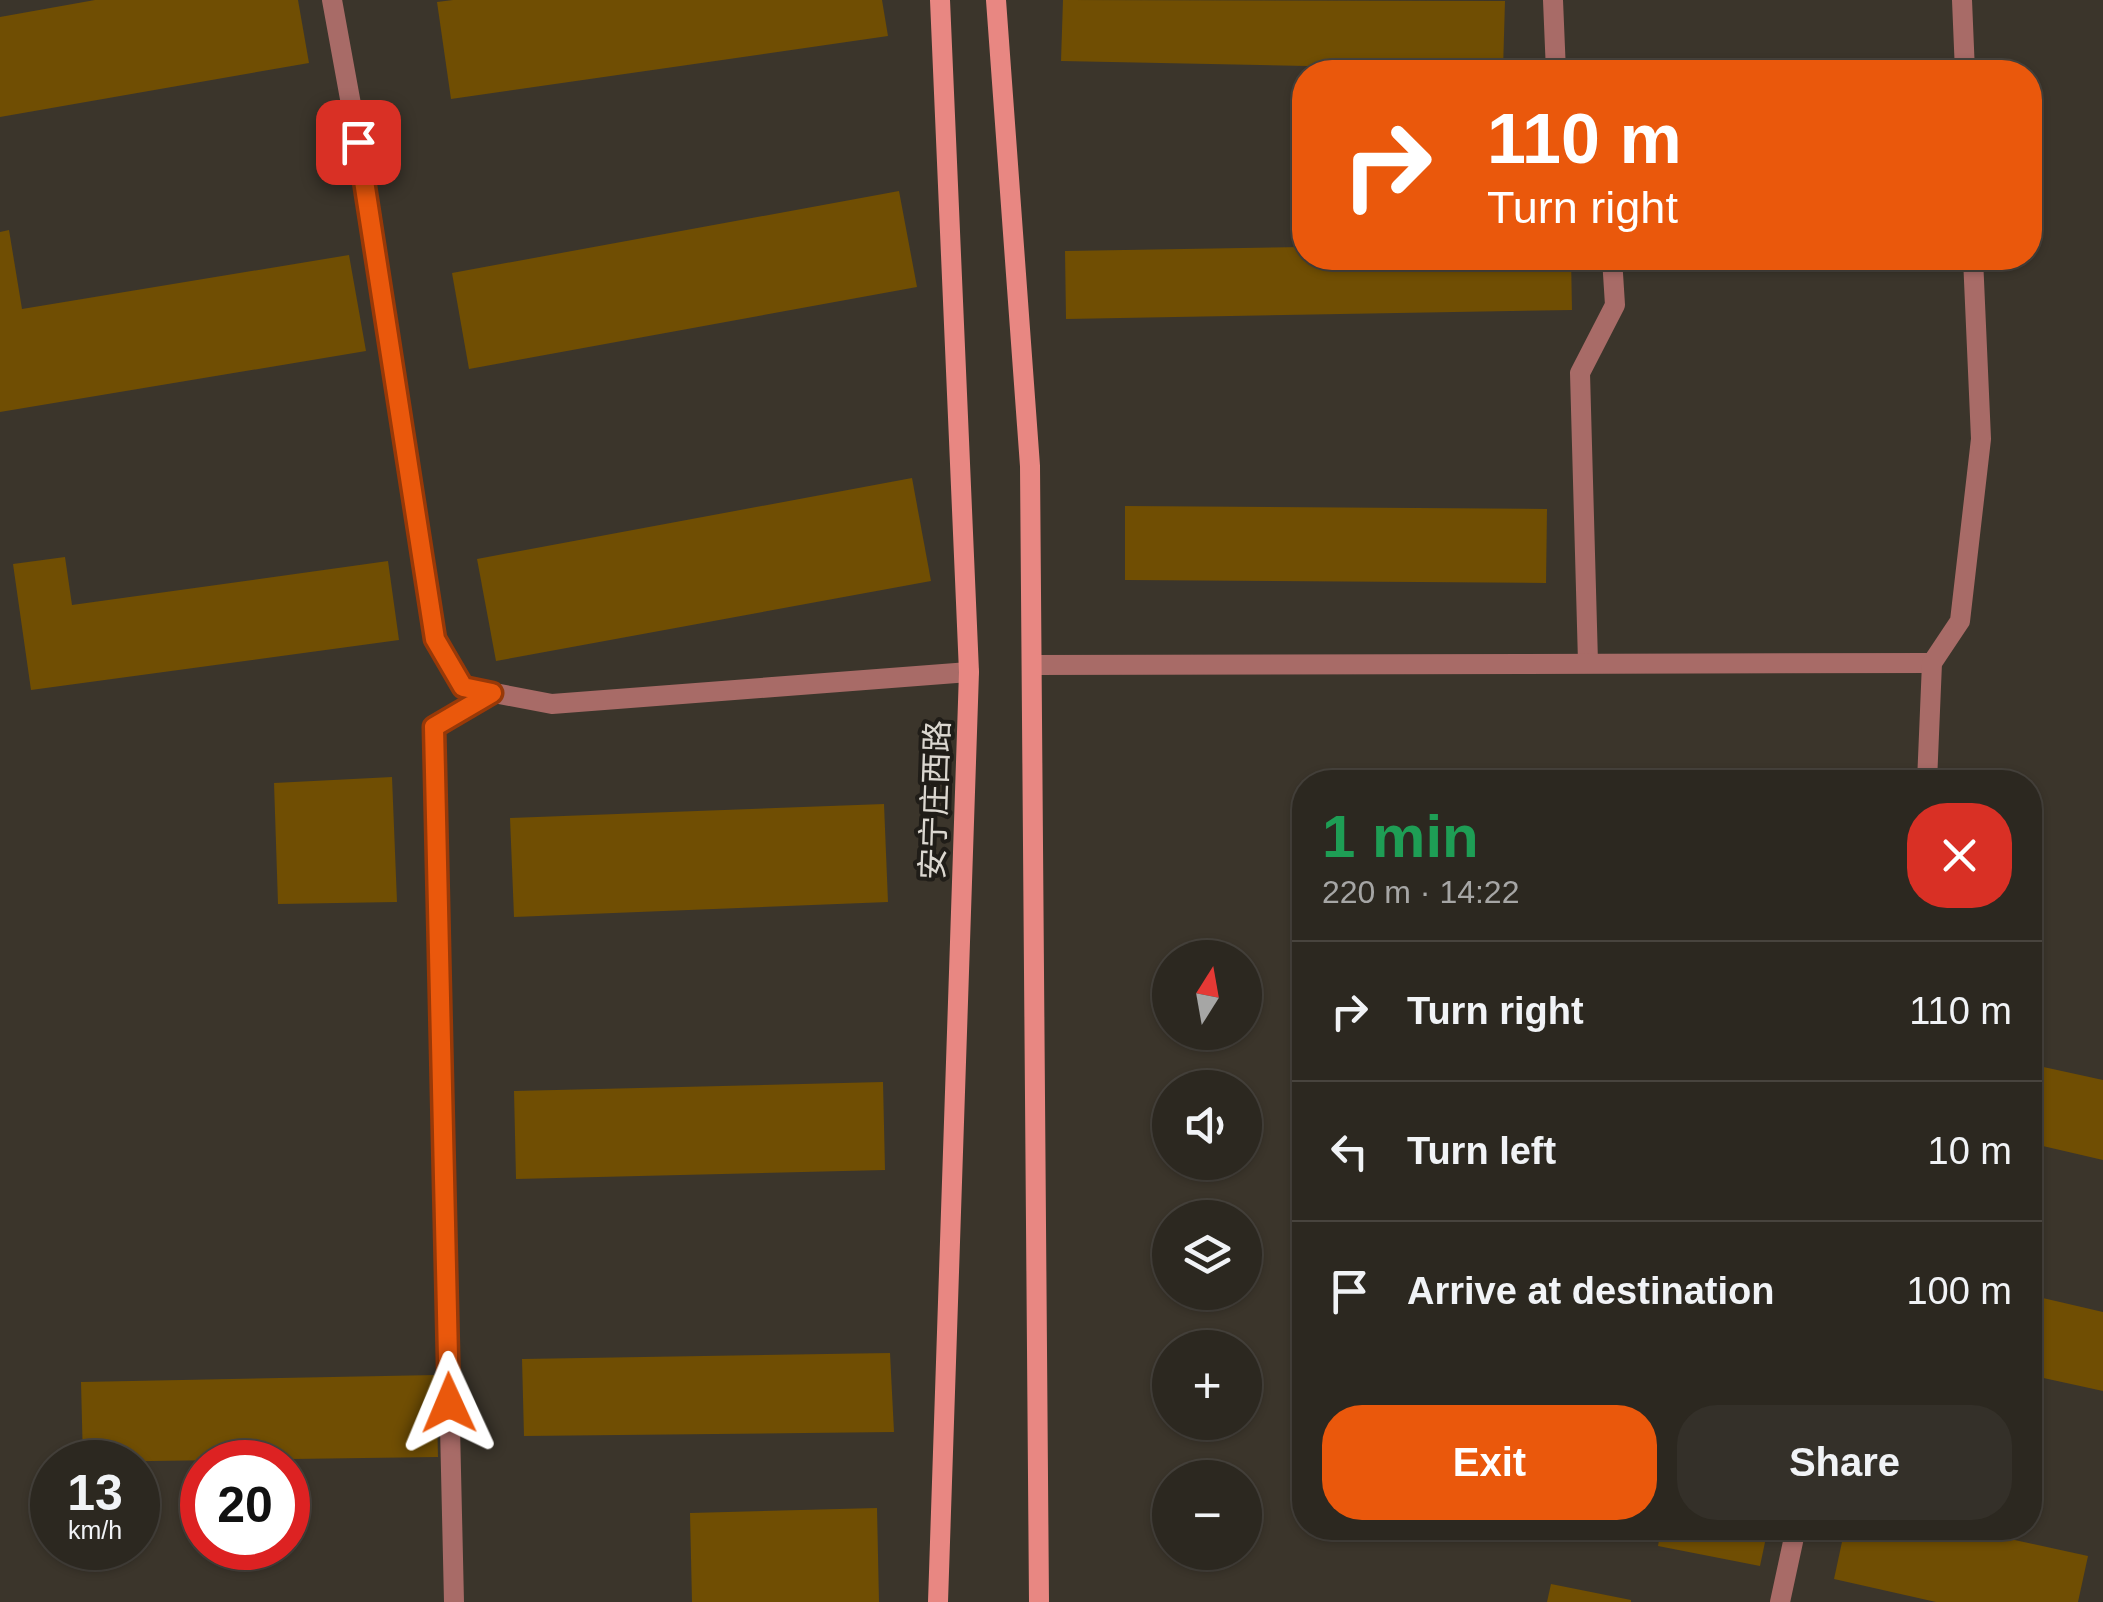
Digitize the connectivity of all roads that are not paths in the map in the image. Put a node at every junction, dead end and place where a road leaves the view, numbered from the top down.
1 (332, 0) edge
2 (940, 0) edge
3 (996, 0) edge
4 (1552, 0) edge
5 (1962, 0) edge
6 (1555, 60) edge
7 (1964, 60) edge
8 (1613, 270) edge
9 (1974, 270) edge
10 (1588, 662) junction
11 (1932, 663) junction
12 (1032, 665) junction
13 (969, 672) junction
14 (492, 693) junction
15 (1928, 770) edge
16 (1793, 1540) edge
17 (454, 1602) edge
18 (938, 1602) edge
19 (1040, 1602) edge
20 (1780, 1602) edge

1 - 14 street
2 - 13 main road, 安宁庄西路
3 - 12 main road
4 - 6 street
5 - 7 street
8 - 10 street
9 - 11 street
10 - 11 street
10 - 12 street
11 - 15 street
12 - 19 main road
13 - 14 street
13 - 18 main road, 安宁庄西路
14 - 17 street
16 - 20 street

